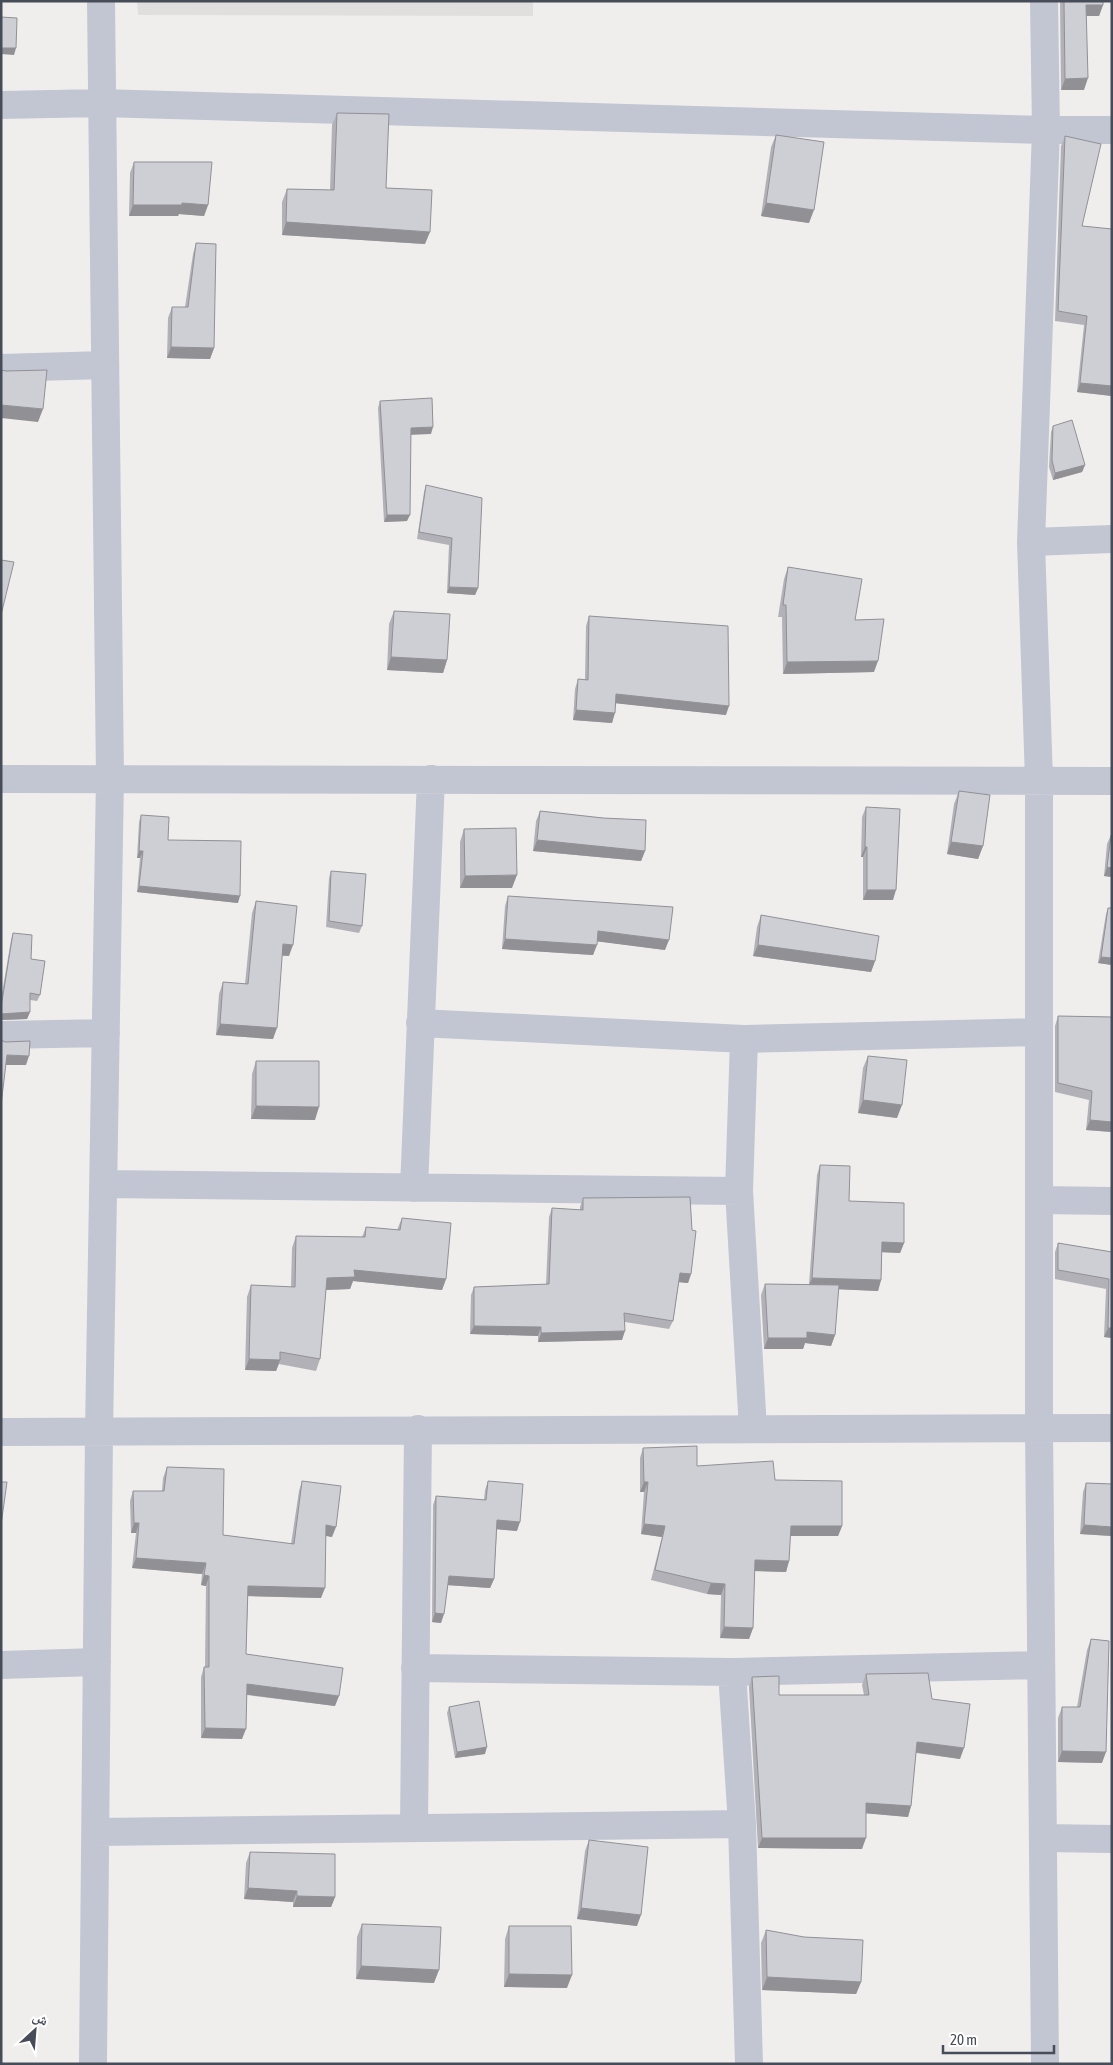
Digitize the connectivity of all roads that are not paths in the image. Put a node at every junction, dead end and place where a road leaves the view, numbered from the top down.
1 (101, 1) edge
2 (1044, 1) edge
3 (101, 103) junction
4 (1, 105) edge
5 (1046, 130) junction
6 (1112, 130) edge
7 (105, 365) junction
8 (1, 368) edge
9 (1112, 539) edge
10 (1031, 542) junction
11 (1, 778) edge
12 (110, 778) junction
13 (431, 779) junction
14 (1039, 780) junction
15 (1112, 780) edge
16 (420, 1023) junction
17 (1039, 1032) junction
18 (106, 1033) junction
19 (1, 1035) edge
20 (744, 1038) junction
21 (104, 1184) junction
22 (414, 1188) junction
23 (739, 1191) junction
24 (1039, 1200) junction
25 (1112, 1201) edge
26 (1039, 1428) junction
27 (1112, 1428) edge
28 (418, 1429) junction
29 (752, 1429) junction
30 (99, 1431) junction
31 (1, 1432) edge
32 (97, 1662) junction
33 (1, 1664) edge
34 (1041, 1665) junction
35 (415, 1668) junction
36 (732, 1672) junction
37 (742, 1824) junction
38 (414, 1828) junction
39 (97, 1832) junction
40 (1043, 1838) junction
41 (1112, 1839) edge
42 (93, 2064) edge
43 (749, 2064) edge
44 (1045, 2064) edge

1 - 3 street
2 - 5 street
3 - 4 street
3 - 5 street
3 - 7 street
5 - 6 street
5 - 10 street
7 - 8 street
7 - 12 street
9 - 10 street
10 - 14 street
11 - 12 street
12 - 13 street
12 - 18 street
13 - 14 street
13 - 16 street
14 - 15 street
14 - 17 street
16 - 20 street
16 - 22 street
17 - 20 street
17 - 24 street
18 - 19 street
18 - 21 street
20 - 23 street
21 - 22 street
21 - 30 street
22 - 23 street
23 - 29 street
24 - 25 street
24 - 26 street
26 - 27 street
26 - 29 street
26 - 34 street
28 - 29 street
28 - 30 street
28 - 35 street
30 - 31 street
30 - 32 street
32 - 33 street
32 - 39 street
34 - 36 street
34 - 40 street
35 - 36 street
35 - 38 street
36 - 37 street
37 - 38 street
37 - 43 street
38 - 39 street
39 - 42 street
40 - 41 street
40 - 44 street

